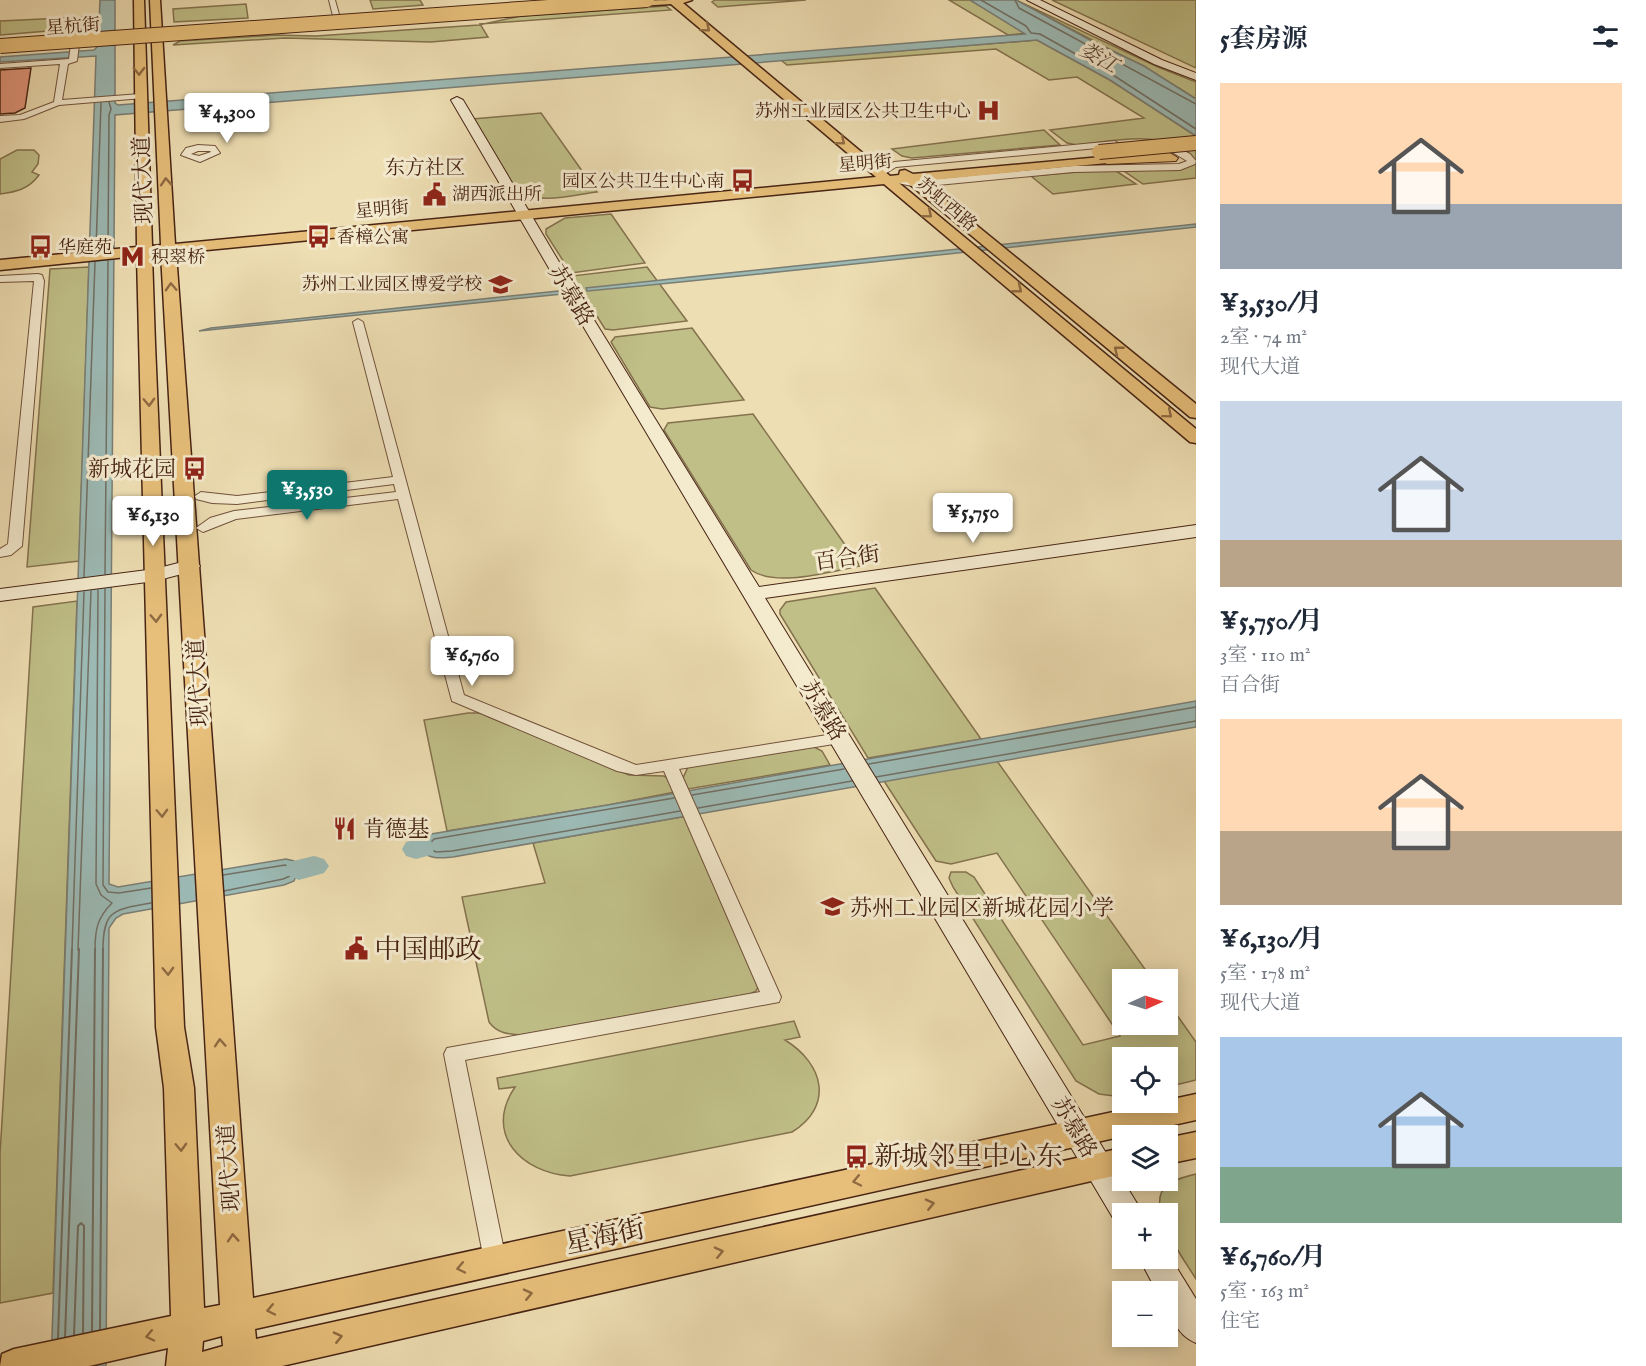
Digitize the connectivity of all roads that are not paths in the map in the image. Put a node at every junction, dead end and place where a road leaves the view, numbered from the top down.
1 (139, 0) edge
2 (155, 0) edge
3 (332, 0) edge
4 (560, 0) edge
5 (565, 0) edge
6 (598, 0) edge
7 (647, 0) edge
8 (673, 0) edge
9 (1032, 0) edge
10 (1039, 0) edge
11 (692, 1) edge
12 (337, 16) junction
13 (157, 33) junction
14 (138, 35) junction
15 (95, 38) junction
16 (0, 44) edge
17 (75, 46) junction
18 (69, 61) junction
19 (0, 66) edge
20 (1196, 75) edge
21 (457, 100) dead end
22 (58, 103) junction
23 (140, 104) junction
24 (0, 119) edge
25 (1196, 143) edge
26 (190, 154) dead end
27 (176, 155) dead end
28 (1103, 156) junction
29 (1196, 158) edge
30 (901, 171) junction
31 (884, 177) junction
32 (522, 211) junction
33 (169, 244) junction
34 (145, 247) junction
35 (82, 253) junction
36 (0, 257) edge
37 (0, 265) edge
38 (0, 279) edge
39 (358, 322) dead end
40 (1196, 413) edge
41 (1196, 438) edge
42 (399, 480) junction
43 (404, 495) junction
44 (201, 496) dead end
45 (204, 528) dead end
46 (1196, 531) edge
47 (0, 553) edge
48 (190, 566) junction
49 (155, 570) junction
50 (73, 581) junction
51 (0, 585) edge
52 (754, 594) junction
53 (0, 596) edge
54 (846, 746) junction
55 (670, 766) junction
56 (1196, 1107) edge
57 (1078, 1132) junction
58 (1196, 1144) edge
59 (1178, 1148) edge
60 (1110, 1164) edge
61 (1123, 1203) edge
62 (495, 1260) junction
63 (1161, 1269) edge
64 (238, 1317) junction
65 (188, 1328) junction
66 (1196, 1328) edge
67 (28, 1363) edge
68 (230, 1364) edge
69 (183, 1366) edge

1 - 14 main road, 现代大道
2 - 13 main road, 现代大道
3 - 12 street
4 - 5 main road, 星杭街
4 - 12 main road, 星杭街
6 - 16 highway, bridge
7 - 16 highway, bridge
8 - 11 main road, 星杭街
8 - 13 main road, 星杭街
8 -> 31 main road, 苏虹西路
9 - 20 main road
10 - 20 main road
12 - 13 main road, 星杭街
13 - 14 main road, 星杭街
33 -> 13 main road, 现代大道
14 - 15 main road, 星杭街, bridge
14 -> 23 main road, 现代大道
15 - 16 main road, 星杭街
15 - 17 main road, 星杭街
16 - 17 main road, 星杭街
17 - 18 street
18 - 19 street
18 - 22 street
21 - 32 main road, 苏慕路
22 - 23 street
22 - 24 street
23 - 34 main road, 现代大道
25 - 28 highway, bridge
26 - 27 street
28 - 29 highway
28 - 30 main road, 星明街
30 - 30 street
30 - 31 main road, 星明街
30 - 31 street
40 -> 30 main road, 苏虹西路
31 - 32 main road, 星明街
31 -> 41 main road, 苏虹西路
32 - 33 main road, 星明街
32 - 52 main road, 苏慕路
33 - 34 main road, 星明街
48 -> 33 main road, 现代大道
34 - 35 main road, 星明街
34 -> 49 main road, 现代大道
35 - 36 main road, 星明街
35 - 37 main road, 星明街
38 - 47 street
39 - 42 street
42 - 43 street
42 - 44 street
43 - 45 street
43 - 55 street
46 - 52 main road, 百合街
48 - 49 main road
64 -> 48 main road, 现代大道
49 - 50 main road
49 -> 65 main road, 现代大道
50 - 51 main road
50 - 53 main road
52 - 54 main road, 苏慕路
54 - 55 street
54 - 57 main road, 苏慕路
55 - 62 street
56 - 57 main road, 星海街
57 - 60 main road, 苏慕路
57 -> 62 main road, 星海街
58 - 59 main road
60 - 61 main road, 苏慕路
68 -> 60 main road, 星海街
62 -> 64 main road, 星海街
63 - 66 main road
64 - 65 main road, 星海街
64 - 68 main road, 现代大道
65 -> 67 main road, 星海街
65 - 69 main road, 现代大道

